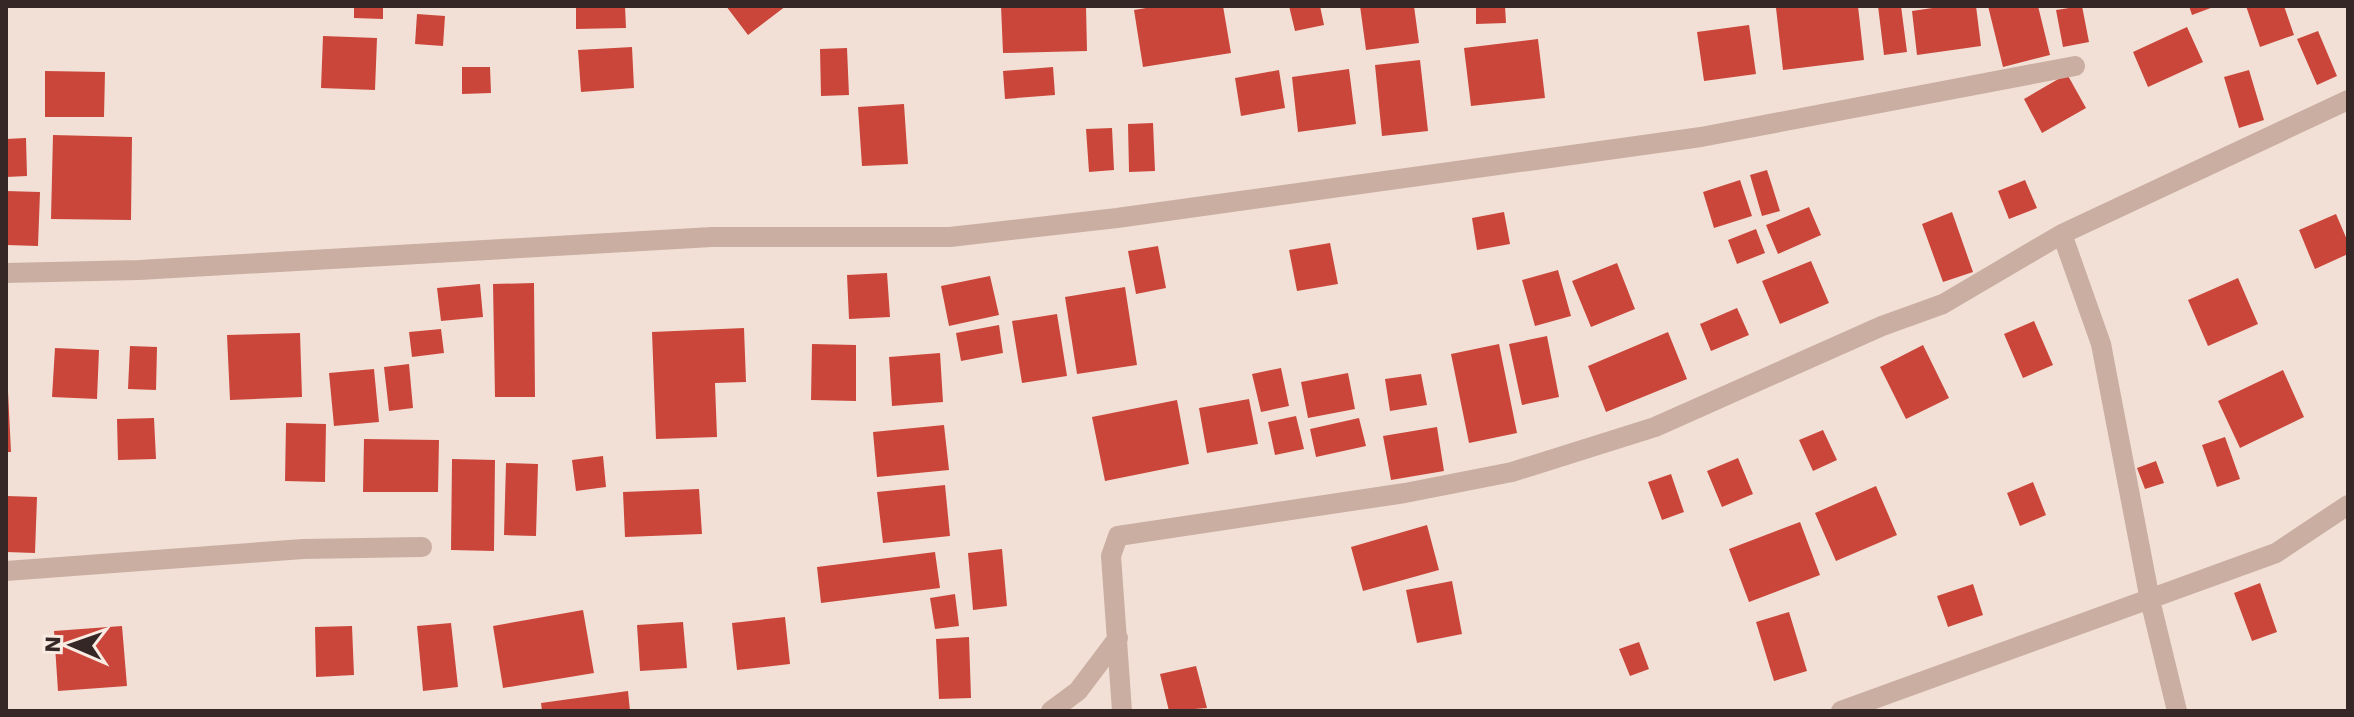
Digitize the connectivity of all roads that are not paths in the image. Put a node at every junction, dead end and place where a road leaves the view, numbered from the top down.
1 (2075, 66) dead end
2 (2348, 100) edge
3 (2062, 234) junction
4 (6, 273) edge
5 (2348, 505) edge
6 (422, 547) dead end
7 (6, 571) edge
8 (2150, 600) junction
9 (1118, 638) junction
10 (1051, 711) edge
11 (1122, 711) edge
12 (1841, 711) edge
13 (2177, 711) edge

1 - 4 street
2 - 3 street
3 - 8 street
3 - 9 street
5 - 8 street
6 - 7 street
8 - 12 street
8 - 13 street
9 - 10 street
9 - 11 street

